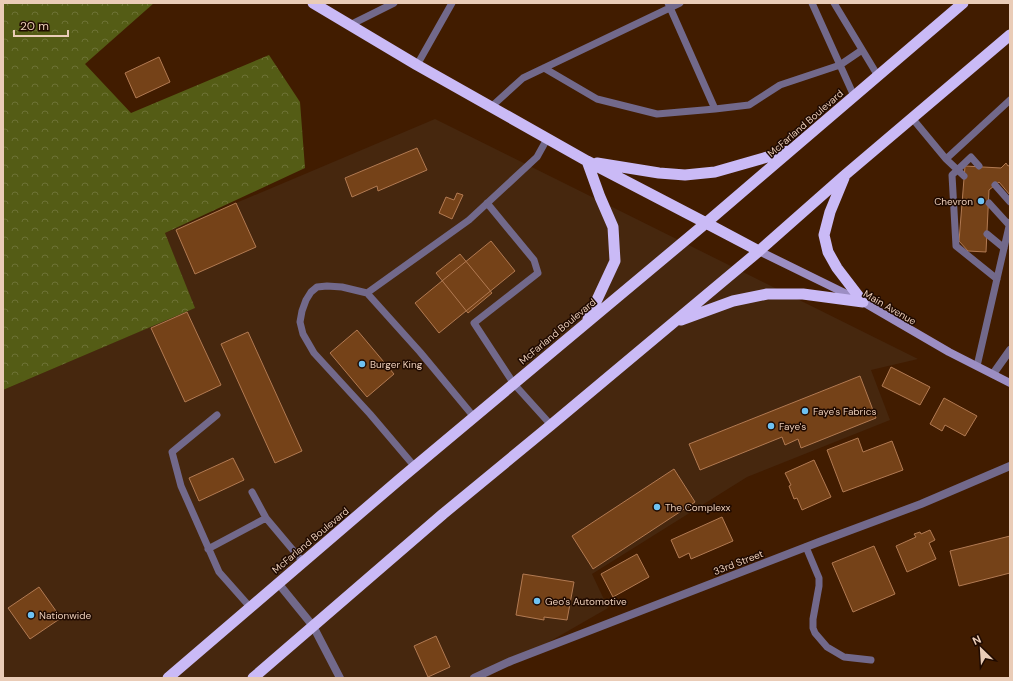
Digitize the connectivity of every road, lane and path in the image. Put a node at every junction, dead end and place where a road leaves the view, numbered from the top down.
1 (313, 3) edge
2 (394, 3) edge
3 (452, 3) edge
4 (680, 3) edge
5 (812, 3) edge
6 (834, 3) edge
7 (963, 3) edge
8 (669, 5) edge
9 (350, 25) junction
10 (1010, 35) edge
11 (862, 50) junction
12 (417, 65) junction
13 (840, 65) junction
14 (544, 68) junction
15 (878, 76) junction
16 (854, 96) junction
17 (1010, 100) edge
18 (491, 107) junction
19 (715, 109) junction
20 (912, 118) junction
21 (547, 139) junction
22 (792, 150) junction
23 (946, 158) junction
24 (587, 161) junction
25 (979, 166) dead end
26 (958, 169) junction
27 (845, 175) junction
28 (964, 176) dead end
29 (995, 185) dead end
30 (1010, 202) edge
31 (487, 203) junction
32 (953, 203) junction
33 (989, 204) dead end
34 (961, 211) dead end
35 (706, 223) junction
36 (1010, 224) edge
37 (987, 234) dead end
38 (1004, 248) junction
39 (759, 251) junction
40 (997, 279) junction
41 (367, 293) junction
42 (863, 302) junction
43 (587, 322) junction
44 (672, 323) junction
45 (1010, 350) edge
46 (977, 366) junction
47 (992, 374) junction
48 (1010, 382) edge
49 (514, 384) junction
50 (217, 415) dead end
51 (474, 417) junction
52 (552, 425) junction
53 (1010, 466) edge
54 (414, 467) junction
55 (252, 492) dead end
56 (266, 518) junction
57 (806, 546) junction
58 (208, 549) junction
59 (303, 562) junction
60 (278, 583) junction
61 (250, 607) junction
62 (313, 626) junction
63 (871, 660) dead end
64 (168, 678) edge
65 (253, 678) edge
66 (340, 678) edge
67 (474, 678) edge

1 - 9 highway
2 - 9 lane
3 - 12 lane
4 - 8 lane
5 - 13 lane
6 - 11 lane
7 - 15 highway, McFarland Boulevard
8 - 14 lane
8 - 19 lane
9 - 12 highway
10 - 20 highway
11 - 13 lane
11 - 15 lane
12 - 18 highway
13 - 16 lane
13 - 19 lane
14 - 18 lane
14 - 19 lane
15 - 16 highway, McFarland Boulevard
16 - 22 highway, McFarland Boulevard
17 - 23 lane
18 - 21 highway
20 - 23 lane
20 - 27 highway
21 - 24 highway
21 - 31 lane
22 - 24 highway
22 - 35 highway, McFarland Boulevard
23 - 26 lane
24 - 35 highway
24 - 43 highway
25 - 26 lane
26 - 28 lane
26 - 32 lane
27 - 39 highway
27 - 42 highway
29 - 30 lane
31 - 41 lane
31 - 49 lane
32 - 34 lane
32 - 40 lane
33 - 36 lane
35 - 39 highway
35 - 43 highway, McFarland Boulevard
36 - 38 lane
37 - 38 lane
38 - 40 lane
39 - 42 main road, Main Avenue
39 - 44 highway
40 - 46 lane
41 - 51 lane
41 - 54 lane
42 - 44 highway
42 - 46 main road, Main Avenue
43 - 49 highway, McFarland Boulevard
44 - 52 highway
45 - 47 street
46 - 47 main road, Main Avenue
47 - 48 main road, Main Avenue
49 - 51 highway, McFarland Boulevard
49 - 52 lane
50 - 58 lane
51 - 54 highway, McFarland Boulevard
52 - 62 highway
53 - 57 street, 33rd Street
54 - 59 highway, McFarland Boulevard
55 - 56 lane
56 - 58 lane
56 - 59 lane
57 - 63 lane
57 - 67 street, 33rd Street
58 - 61 lane
59 - 60 highway, McFarland Boulevard
60 - 61 highway, McFarland Boulevard
60 - 62 street
61 - 64 highway, McFarland Boulevard
62 - 65 highway
62 - 66 street

